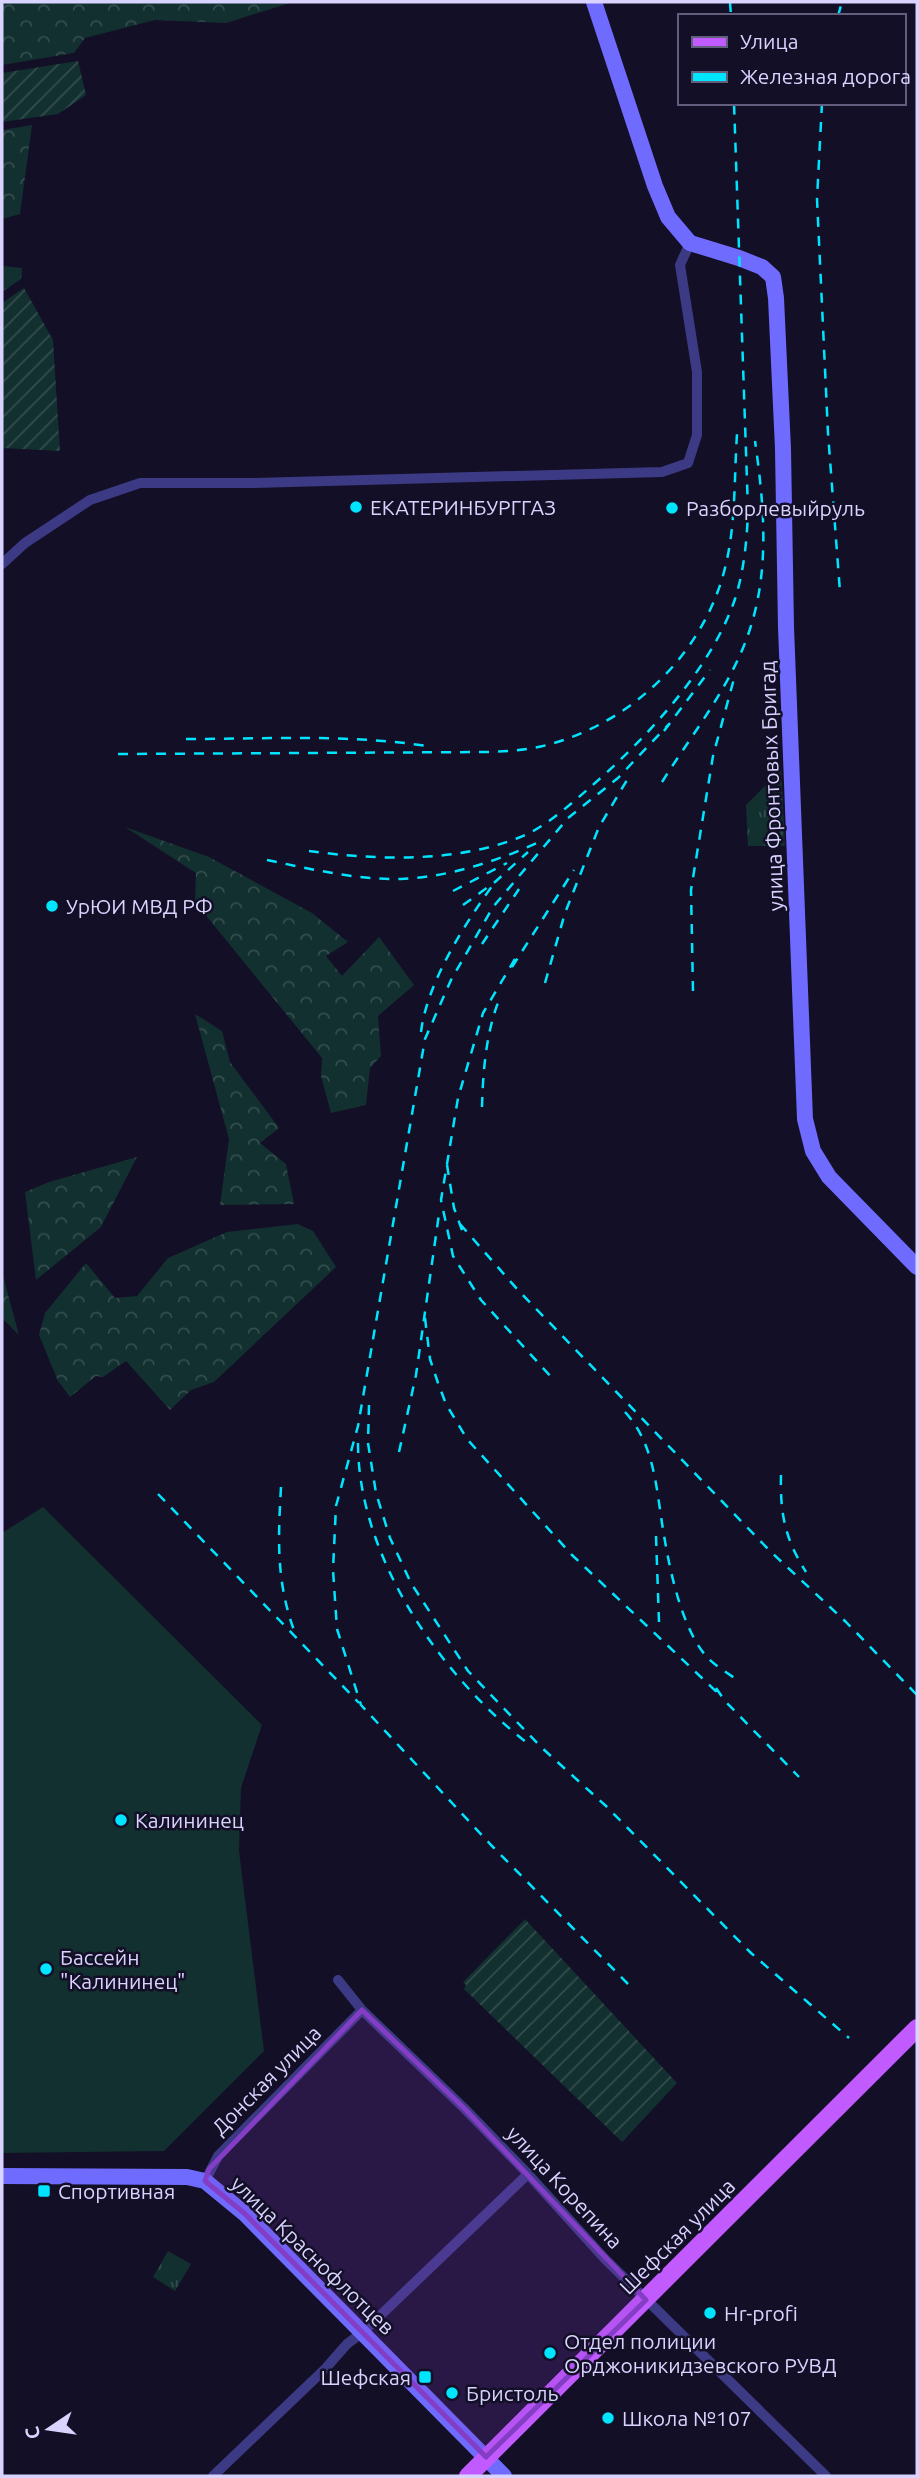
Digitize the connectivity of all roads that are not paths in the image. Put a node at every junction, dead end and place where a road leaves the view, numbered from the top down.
1 (594, 2) edge
2 (690, 243) junction
3 (2, 564) edge
4 (917, 1268) edge
5 (338, 1980) dead end
6 (362, 2010) junction
7 (917, 2028) edge
8 (528, 2174) junction
9 (2, 2176) edge
10 (205, 2181) junction
11 (646, 2300) junction
12 (363, 2332) junction
13 (486, 2457) junction
14 (214, 2476) edge
15 (468, 2476) edge
16 (504, 2476) edge
17 (826, 2476) edge

1 - 2 main road
2 - 3 street
2 - 4 main road, улица Фронтовых Бригад
5 - 6 street, улица Корепина
6 - 8 street, улица Корепина
6 - 10 street, Донская улица
7 - 11 main road, Шефская улица
8 - 11 street, улица Корепина
8 - 12 street
9 - 10 main road, улица Краснофлотцев
10 - 12 main road, улица Краснофлотцев
11 - 13 main road, Шефская улица
11 - 17 street, улица Корепина
12 - 13 main road, улица Краснофлотцев
12 - 14 street
13 - 15 main road, Шефская улица
13 - 16 main road, улица Краснофлотцев

